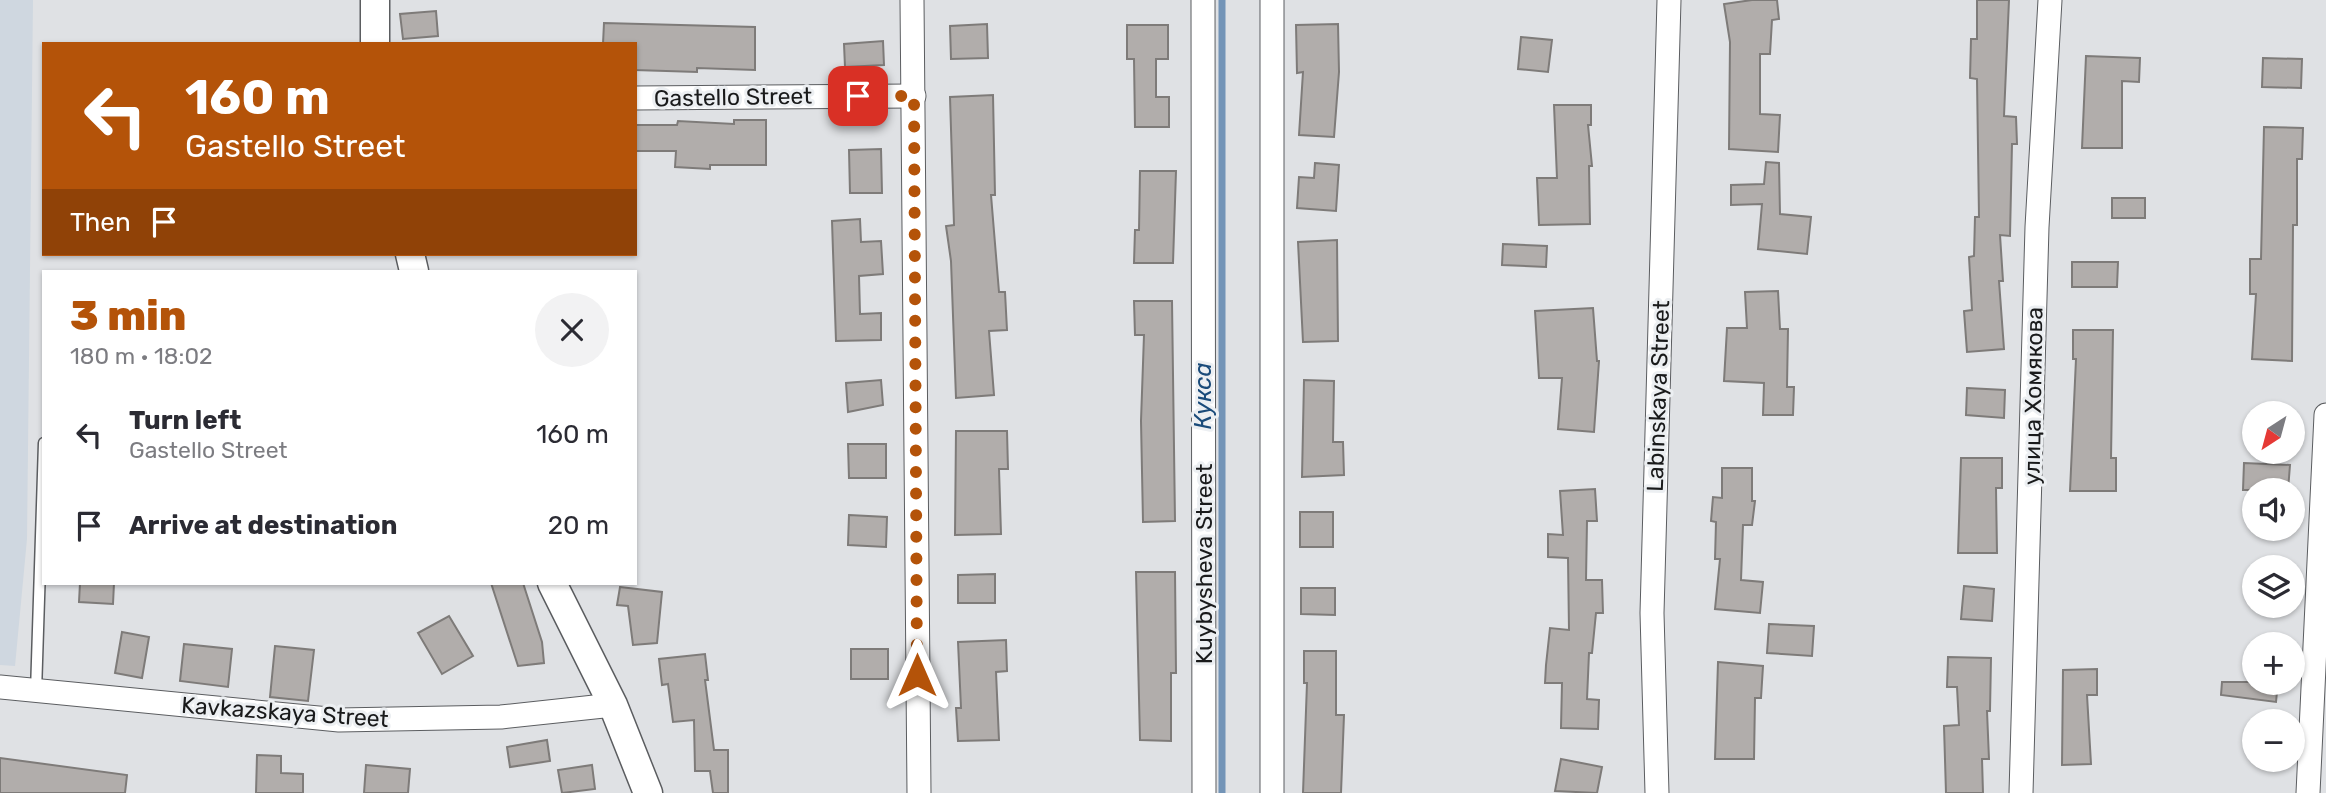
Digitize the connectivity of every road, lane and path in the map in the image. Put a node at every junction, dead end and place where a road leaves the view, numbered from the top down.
1 (375, 0) edge
2 (912, 0) edge
3 (1203, 0) edge
4 (1272, 0) edge
5 (1669, 0) edge
6 (2050, 0) edge
7 (375, 42) edge
8 (914, 96) junction
9 (637, 98) edge
10 (2326, 415) edge
11 (42, 506) edge
12 (553, 585) edge
13 (0, 687) edge
14 (36, 693) junction
15 (613, 705) junction
16 (649, 793) edge
17 (919, 793) edge
18 (1204, 793) edge
19 (1272, 793) edge
20 (1657, 793) edge
21 (2021, 793) edge
22 (2308, 793) edge

1 - 7 street
2 - 8 street
3 - 18 street, Kuybysheva Street
4 - 19 street
5 - 20 street, Labinskaya Street
6 - 21 street, улица Хомякова
8 - 9 street, Gastello Street
8 - 17 street
10 - 22 street
11 - 14 lane
12 - 15 street
13 - 14 street, Kavkazskaya Street
14 - 15 street, Kavkazskaya Street
15 - 16 street

